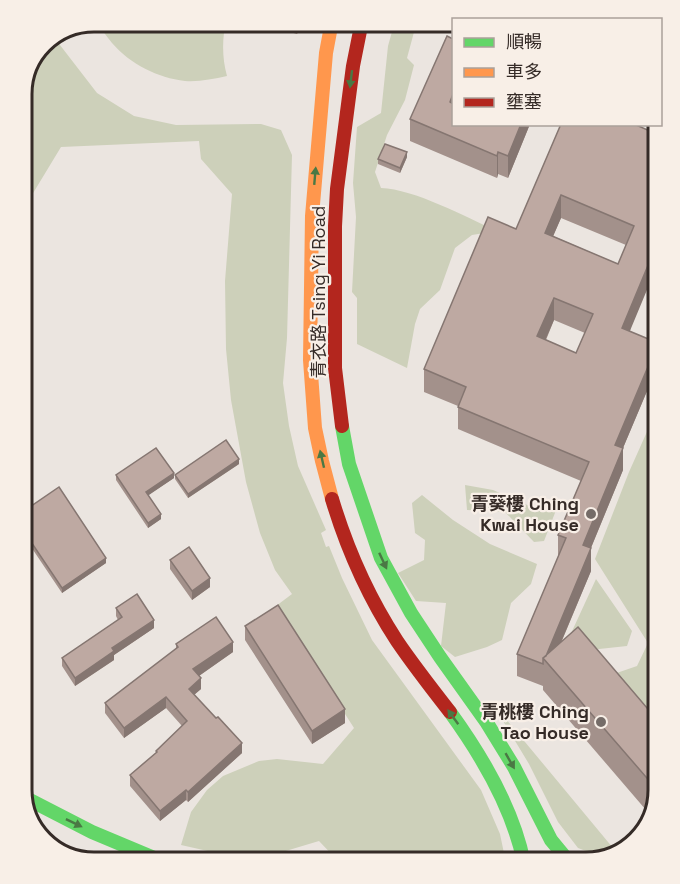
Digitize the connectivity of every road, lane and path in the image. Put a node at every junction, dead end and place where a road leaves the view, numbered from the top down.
1 (330, 32) edge
2 (360, 32) edge
3 (33, 802) edge
4 (140, 852) edge
5 (521, 852) edge
6 (561, 852) edge

5 -> 1 main road, 青衣路 Tsing Yi Road
2 -> 6 main road, 青衣路 Tsing Yi Road
3 -> 4 main road

